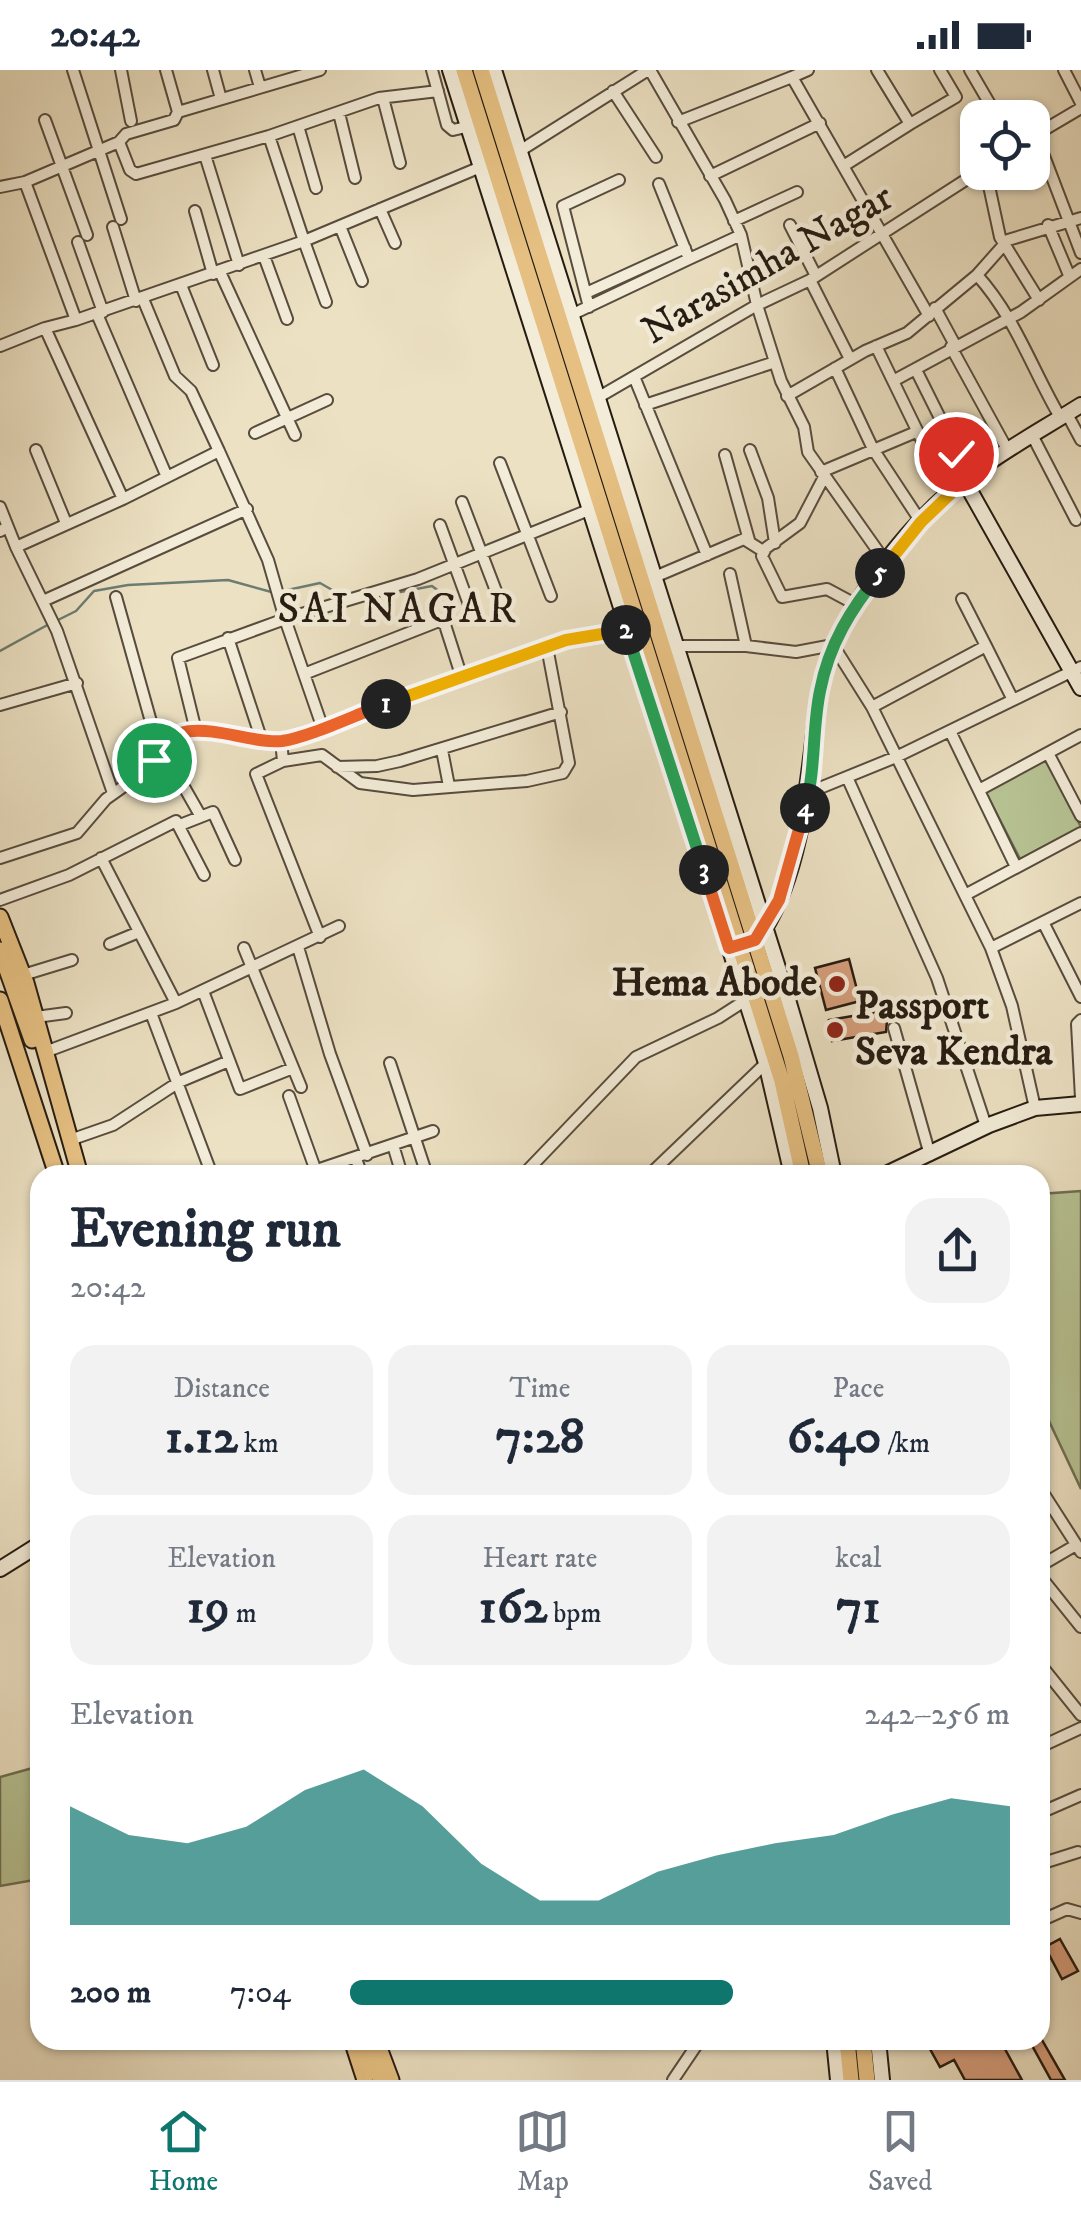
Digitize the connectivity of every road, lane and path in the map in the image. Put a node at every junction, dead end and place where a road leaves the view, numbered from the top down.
1 (73, 70) edge
2 (121, 70) edge
3 (166, 70) edge
4 (213, 70) edge
5 (256, 70) edge
6 (320, 70) edge
7 (432, 70) edge
8 (450, 70) edge
9 (464, 70) edge
10 (649, 70) edge
11 (808, 70) edge
12 (877, 70) edge
13 (940, 70) edge
14 (970, 70) edge
15 (1064, 70) edge
16 (494, 71) edge
17 (300, 72) edge
18 (792, 77) junction
19 (978, 83) junction
20 (260, 87) junction
21 (613, 90) junction
22 (438, 92) junction
23 (956, 97) junction
24 (383, 98) junction
25 (221, 99) junction
26 (988, 100) edge
27 (1081, 105) edge
28 (178, 112) junction
29 (339, 112) junction
30 (45, 120) dead end
31 (131, 121) dead end
32 (678, 122) junction
33 (820, 123) junction
34 (910, 124) junction
35 (1050, 125) edge
36 (298, 126) junction
37 (466, 127) junction
38 (270, 136) junction
39 (119, 142) junction
40 (99, 150) junction
41 (205, 155) junction
42 (656, 156) dead end
43 (499, 160) junction
44 (400, 163) dead end
45 (846, 164) junction
46 (61, 166) junction
47 (1050, 168) edge
48 (710, 176) junction
49 (355, 178) dead end
50 (619, 180) dead end
51 (24, 182) junction
52 (660, 184) dead end
53 (960, 184) edge
54 (0, 186) edge
55 (316, 188) dead end
56 (990, 190) edge
57 (797, 192) dead end
58 (380, 209) junction
59 (195, 211) dead end
60 (1076, 219) edge
61 (734, 222) junction
62 (790, 225) dead end
63 (1048, 225) junction
64 (340, 226) junction
65 (741, 236) junction
66 (883, 236) junction
67 (304, 241) junction
68 (394, 244) dead end
69 (1003, 244) junction
70 (687, 253) junction
71 (1081, 253) edge
72 (264, 256) junction
73 (238, 265) junction
74 (1081, 269) edge
75 (217, 273) junction
76 (977, 275) junction
77 (1069, 275) junction
78 (813, 278) junction
79 (362, 281) dead end
80 (181, 285) junction
81 (586, 294) junction
82 (140, 300) junction
83 (1038, 300) junction
84 (326, 302) dead end
85 (757, 306) junction
86 (590, 307) junction
87 (932, 312) junction
88 (100, 313) junction
89 (573, 314) junction
90 (1010, 317) junction
91 (76, 320) junction
92 (287, 320) dead end
93 (45, 328) junction
94 (0, 346) edge
95 (876, 346) junction
96 (953, 346) junction
97 (850, 360) junction
98 (775, 362) junction
99 (213, 365) dead end
100 (835, 368) junction
101 (916, 370) junction
102 (635, 379) junction
103 (893, 381) junction
104 (787, 396) junction
105 (327, 400) dead end
106 (592, 401) junction
107 (1081, 405) edge
108 (645, 406) junction
109 (1064, 415) junction
110 (288, 419) junction
111 (916, 432) junction
112 (256, 433) dead end
113 (295, 435) dead end
114 (1032, 435) junction
115 (1081, 440) edge
116 (873, 449) junction
117 (36, 450) dead end
118 (750, 450) dead end
119 (219, 451) junction
120 (1008, 451) junction
121 (724, 455) dead end
122 (500, 463) dead end
123 (823, 474) junction
124 (167, 477) junction
125 (967, 478) junction
126 (948, 494) junction
127 (123, 499) junction
128 (462, 502) dead end
129 (0, 508) edge
130 (591, 508) junction
131 (247, 509) junction
132 (921, 522) junction
133 (66, 523) junction
134 (1080, 523) edge
135 (440, 525) dead end
136 (4, 529) edge
137 (527, 534) junction
138 (750, 540) junction
139 (775, 542) junction
140 (16, 547) junction
141 (762, 551) junction
142 (481, 553) junction
143 (707, 555) junction
144 (454, 564) junction
145 (887, 564) junction
146 (730, 574) dead end
147 (657, 576) junction
148 (551, 596) dead end
149 (116, 597) dead end
150 (962, 599) dead end
151 (42, 600) junction
152 (855, 604) junction
153 (504, 612) dead end
154 (474, 618) dead end
155 (286, 620) junction
156 (626, 630) junction
157 (228, 638) junction
158 (833, 645) junction
159 (679, 646) junction
160 (746, 646) junction
161 (986, 646) junction
162 (548, 647) junction
163 (1076, 669) edge
164 (304, 674) junction
165 (462, 678) junction
166 (76, 682) junction
167 (1081, 688) edge
168 (1013, 700) junction
169 (0, 705) edge
170 (872, 707) junction
171 (562, 712) junction
172 (322, 726) junction
173 (196, 730) junction
174 (950, 731) junction
175 (1081, 735) edge
176 (261, 738) junction
177 (281, 741) junction
178 (160, 744) junction
179 (442, 750) junction
180 (1048, 753) junction
181 (896, 757) junction
182 (283, 760) junction
183 (337, 767) junction
184 (846, 777) junction
185 (449, 786) junction
186 (979, 790) junction
187 (810, 792) junction
188 (113, 793) junction
189 (200, 815) junction
190 (1081, 816) edge
191 (180, 825) junction
192 (1081, 833) edge
193 (0, 858) edge
194 (101, 858) junction
195 (235, 860) dead end
196 (1016, 867) junction
197 (204, 875) dead end
198 (965, 895) junction
199 (0, 900) edge
200 (1081, 903) edge
201 (0, 917) edge
202 (1043, 922) junction
203 (339, 926) dead end
204 (139, 932) junction
205 (320, 937) junction
206 (747, 941) junction
207 (110, 944) dead end
208 (298, 947) junction
209 (244, 948) dead end
210 (991, 948) junction
211 (0, 950) edge
212 (72, 960) dead end
213 (252, 969) junction
214 (23, 975) junction
215 (1077, 975) edge
216 (202, 991) junction
217 (1081, 997) edge
218 (0, 1000) edge
219 (746, 1000) junction
220 (176, 1003) junction
221 (66, 1013) dead end
222 (152, 1013) junction
223 (36, 1017) junction
224 (1081, 1020) edge
225 (894, 1028) dead end
226 (46, 1052) junction
227 (228, 1061) junction
228 (390, 1063) dead end
229 (766, 1063) junction
230 (293, 1068) junction
231 (180, 1082) junction
232 (301, 1087) dead end
233 (289, 1096) dead end
234 (1081, 1101) edge
235 (1034, 1108) junction
236 (986, 1126) junction
237 (433, 1131) dead end
238 (415, 1138) junction
239 (70, 1140) junction
240 (393, 1146) junction
241 (930, 1155) junction
242 (362, 1157) junction
243 (54, 1165) edge
244 (69, 1165) edge
245 (77, 1165) edge
246 (209, 1165) edge
247 (314, 1165) edge
248 (340, 1165) edge
249 (362, 1165) edge
250 (399, 1165) edge
251 (424, 1165) edge
252 (533, 1165) edge
253 (659, 1165) edge
254 (790, 1165) edge
255 (801, 1165) edge
256 (818, 1165) edge
257 (832, 1165) edge
258 (907, 1165) edge
259 (1050, 1504) edge
260 (1078, 1549) edge
261 (30, 1550) edge
262 (1050, 1562) edge
263 (0, 1569) edge
264 (1050, 1589) edge
265 (1081, 1628) edge
266 (1050, 1676) edge
267 (1081, 1715) edge
268 (1081, 1728) edge
269 (1050, 1742) edge
270 (1081, 1795) edge
271 (1050, 1809) edge
272 (1078, 1852) dead end
273 (1050, 1861) edge
274 (1081, 1913) edge
275 (1050, 1916) edge
276 (355, 2050) edge
277 (369, 2050) edge
278 (380, 2050) edge
279 (694, 2050) edge
280 (835, 2050) edge
281 (848, 2050) edge
282 (864, 2050) edge
283 (879, 2050) edge
284 (365, 2080) edge
285 (380, 2080) edge
286 (391, 2080) edge
287 (674, 2080) edge
288 (838, 2080) edge
289 (851, 2080) edge
290 (866, 2080) edge
291 (882, 2080) edge

1 - 40 street
2 - 31 street
3 - 28 street
4 - 25 street
5 - 20 street
6 - 17 street
7 - 22 street
8 - 37 street
9 - 43 main road
10 - 21 street
10 - 32 street
11 - 18 street
12 - 34 street
13 - 23 street
14 - 19 street
15 - 27 street
16 - 43 main road
17 - 20 street
18 - 32 street
18 - 33 street
19 - 23 street
19 - 26 street
20 - 25 street
21 - 42 street
21 - 43 street
22 - 24 street
22 - 37 street
23 - 34 street
24 - 29 street
24 - 44 street
25 - 28 street
27 - 35 street
28 - 39 street
29 - 36 street
29 - 49 street
30 - 46 street
32 - 48 street
33 - 45 street
33 - 48 street
34 - 45 street
36 - 38 street
36 - 55 street
37 - 43 street
38 - 41 street
38 - 67 street
39 - 40 street
39 - 41 street
40 - 46 street
40 - 82 street
41 - 73 street
43 - 58 street
43 - 89 street
43 - 106 main road
43 - 130 street
43 - 206 main road
45 - 66 street
46 - 51 street
46 - 88 street
47 - 60 street
48 - 61 street
50 - 81 street
51 - 54 street
51 - 91 street
52 - 70 street
53 - 66 street, Narasimha Nagar
56 - 69 street
57 - 61 street
58 - 64 street
58 - 68 street
59 - 75 street
60 - 63 street
60 - 71 street
61 - 65 street
62 - 78 street
63 - 69 street
63 - 77 street
64 - 67 street
64 - 79 street
65 - 70 street
65 - 85 street
66 - 78 street, Narasimha Nagar
66 - 87 street
67 - 72 street
67 - 84 street
69 - 76 street
69 - 83 street
70 - 81 street
70 - 86 street
72 - 73 street
72 - 92 street
73 - 75 street
74 - 77 street
75 - 80 street
75 - 110 street
76 - 87 street
76 - 90 street
77 - 83 street
78 - 85 street, Narasimha Nagar
78 - 97 street
80 - 82 street
80 - 99 street
81 - 86 street
82 - 88 street
82 - 119 street
83 - 90 street
85 - 98 street
85 - 102 street, Narasimha Nagar
86 - 89 street
87 - 95 street
87 - 96 street
88 - 91 street
88 - 124 street
89 - 106 street
90 - 96 street
90 - 109 street
91 - 93 street
93 - 94 street
93 - 127 street
95 - 97 street
95 - 103 street
96 - 101 street
96 - 120 street
97 - 100 street
98 - 104 street
98 - 108 street
100 - 104 street
100 - 116 street
101 - 103 street
101 - 125 street
102 - 106 street, Narasimha Nagar
102 - 108 street
103 - 111 street
104 - 123 street
105 - 110 street
106 - 147 street
106 - 206 main road
107 - 109 street
108 - 143 street
109 - 114 street
109 - 115 street
110 - 112 street
110 - 113 street
111 - 116 street
111 - 126 street
114 - 120 street
114 - 134 street
116 - 123 street
116 - 132 street
117 - 133 street
118 - 139 street
119 - 124 street
119 - 131 street
120 - 125 street
121 - 138 street
122 - 137 street
123 - 139 street
123 - 145 street
124 - 127 street
125 - 126 street
125 - 163 street
126 - 132 street
127 - 133 street
128 - 142 street
129 - 136 street
130 - 137 street
130 - 156 street
131 - 151 street
131 - 155 street
132 - 145 street
133 - 140 street
135 - 144 street
136 - 140 street
137 - 142 street
137 - 148 street
138 - 141 street
138 - 143 street
139 - 141 street
140 - 151 street
141 - 152 street
142 - 144 street
142 - 153 street
143 - 147 street
144 - 154 street
144 - 155 street
145 - 152 street
146 - 160 street
147 - 159 street
149 - 178 street
150 - 161 street
151 - 166 street
152 - 158 street
155 - 157 street
155 - 164 street
156 - 162 street
156 - 206 street
157 - 173 street
157 - 176 street
158 - 160 street
158 - 170 street
158 - 187 street
159 - 160 street
159 - 206 street
161 - 168 street
161 - 170 street
162 - 165 street
162 - 171 street
163 - 167 street
163 - 168 street
164 - 165 street
164 - 172 street
165 - 172 street
166 - 169 street
166 - 188 street
168 - 174 street
170 - 181 street
171 - 179 street
171 - 185 street
172 - 177 street
173 - 176 street
173 - 178 street
174 - 181 street
174 - 186 street
175 - 180 street
176 - 177 street
177 - 182 street
178 - 188 street
178 - 189 street
179 - 183 street
179 - 185 street
180 - 186 street
180 - 190 street
181 - 184 street
181 - 198 street
182 - 183 street
182 - 205 street
183 - 185 street
184 - 187 street
184 - 236 street
186 - 196 street
187 - 206 street
188 - 193 street
189 - 191 street
189 - 195 street
191 - 194 street
191 - 197 street
192 - 196 street
194 - 199 street
194 - 204 street
196 - 198 street
198 - 210 street
200 - 202 street
201 - 214 main road
202 - 210 street
202 - 215 street
203 - 205 street
204 - 207 street
204 - 220 street
205 - 208 street
206 - 219 street
206 - 255 main road
206 - 256 main road
206 - 257 street
208 - 213 street
208 - 242 street
209 - 213 street
210 - 235 street
211 - 244 main road
212 - 214 street
213 - 216 street
213 - 230 street
214 - 223 main road
215 - 217 street
216 - 220 street
216 - 227 street
218 - 243 main road
219 - 229 street
219 - 252 street
220 - 222 street
221 - 223 street
222 - 226 street
222 - 231 street
223 - 226 main road
224 - 234 street
225 - 241 street
226 - 239 main road
227 - 230 street
227 - 231 street
228 - 238 street
229 - 253 street
229 - 254 street
230 - 232 street
231 - 239 street
231 - 246 street
233 - 247 street
234 - 235 street
235 - 236 street
236 - 241 street
237 - 238 street
238 - 240 street
238 - 251 street
239 - 245 main road
240 - 242 street
240 - 250 street
241 - 258 street
242 - 248 street
242 - 249 street
259 - 260 street
260 - 262 street
261 - 263 street
264 - 265 street
266 - 267 street
268 - 269 street
270 - 271 street
272 - 273 street
274 - 275 street
276 - 284 main road
277 - 285 main road
278 - 286 main road
279 - 287 street
280 - 288 street
281 - 289 main road
282 - 290 main road
283 - 291 street

